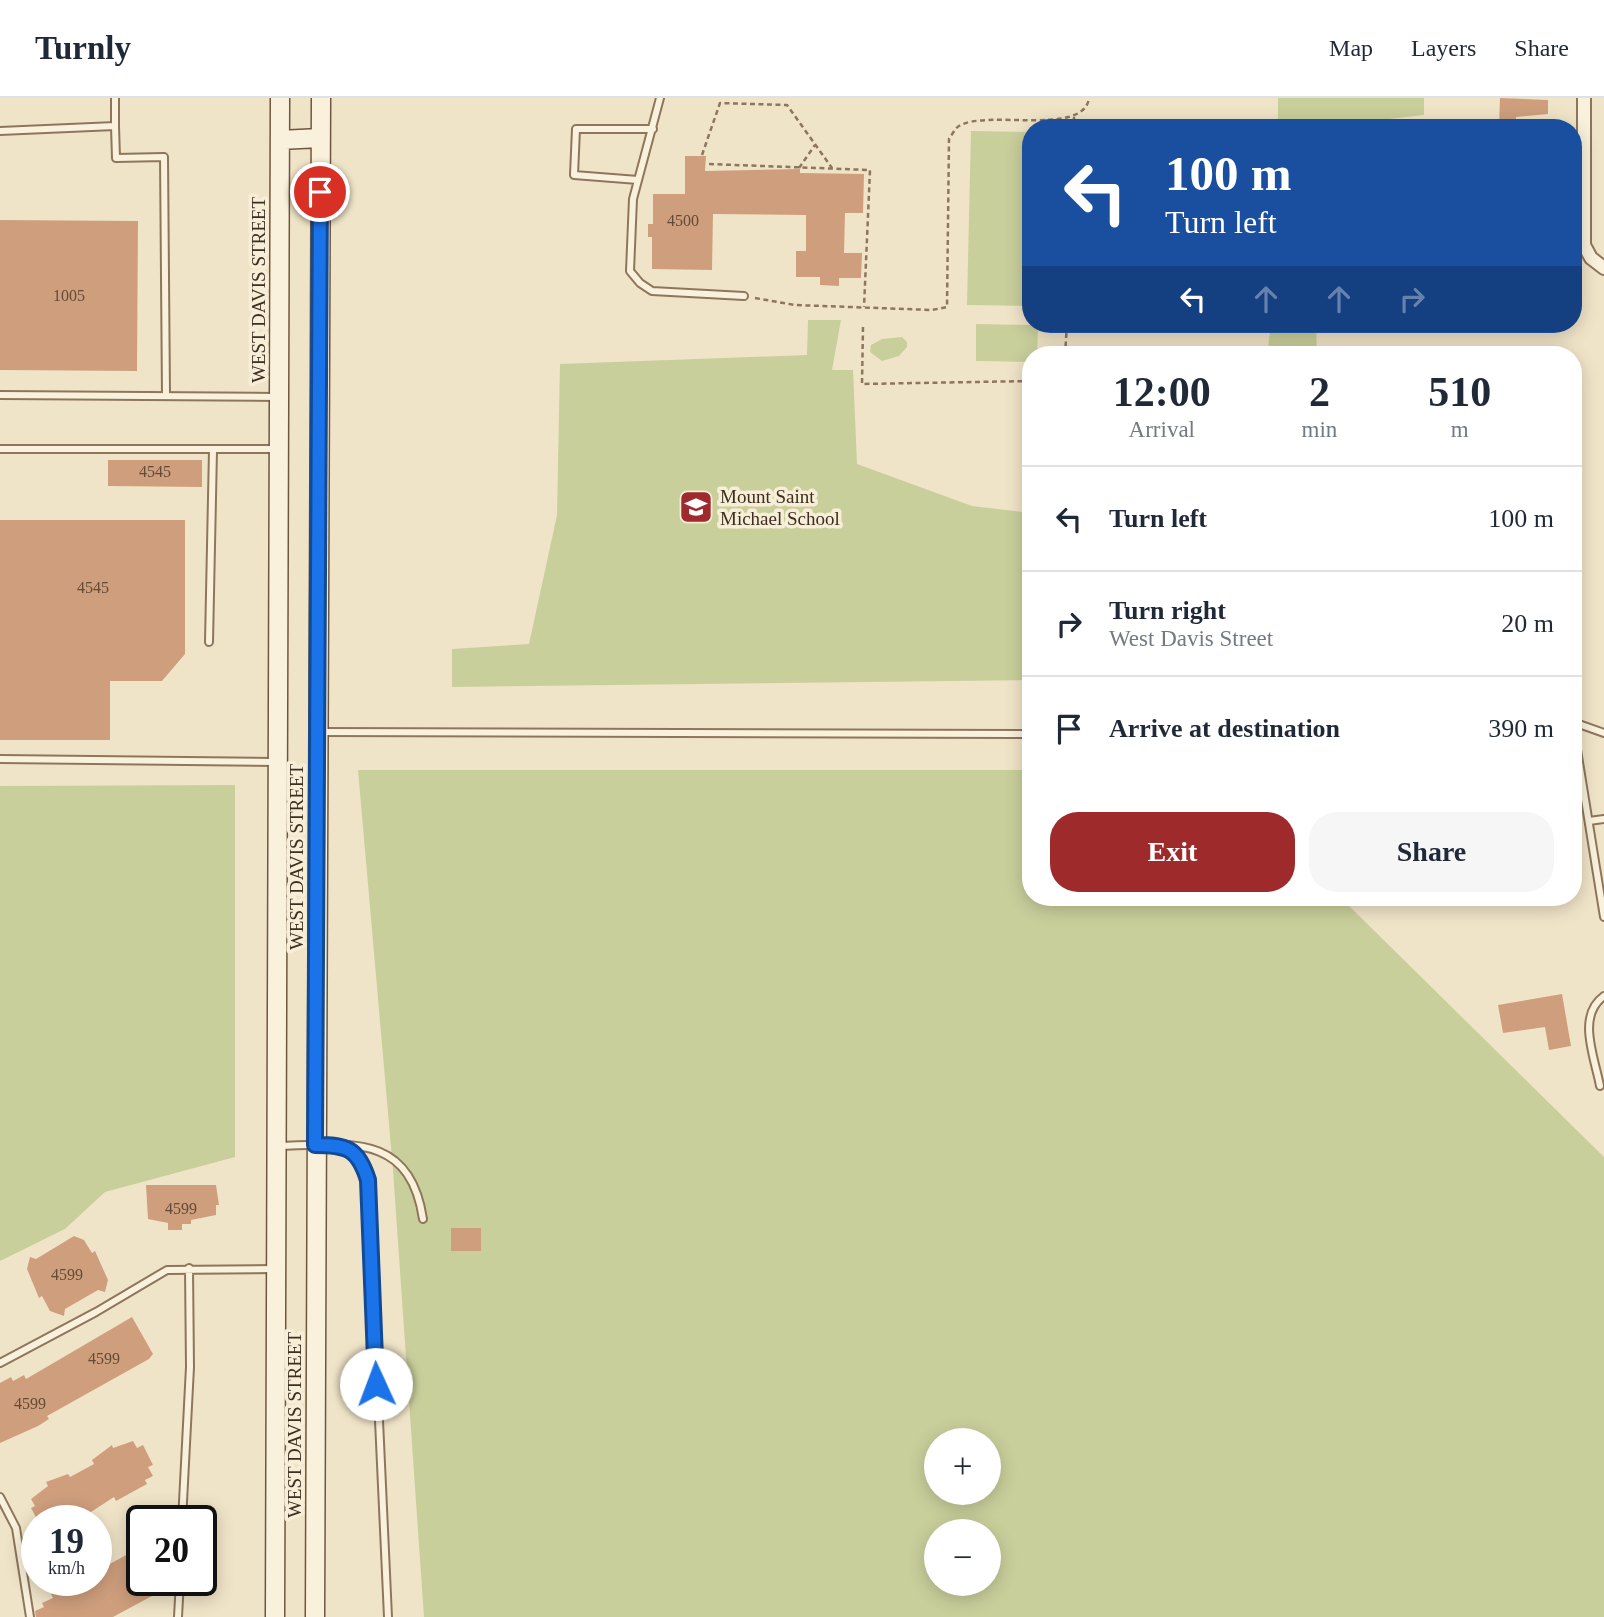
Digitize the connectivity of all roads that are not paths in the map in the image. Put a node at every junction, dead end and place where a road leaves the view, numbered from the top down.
1 (115, 98) edge
2 (280, 98) edge
3 (321, 98) edge
4 (660, 98) edge
5 (1584, 98) edge
6 (115, 126) junction
7 (653, 129) junction
8 (0, 131) edge
9 (320, 138) junction
10 (280, 140) junction
11 (638, 180) junction
12 (1604, 268) edge
13 (744, 296) road end
14 (0, 395) edge
15 (166, 396) junction
16 (279, 397) junction
17 (0, 449) edge
18 (279, 449) junction
19 (214, 450) junction
20 (209, 642) dead end
21 (1582, 727) edge
22 (318, 732) junction
23 (1022, 734) edge
24 (1603, 734) edge
25 (0, 759) edge
26 (278, 762) junction
27 (1582, 779) edge
28 (1604, 818) edge
29 (1589, 821) junction
30 (1604, 917) edge
31 (1604, 996) edge
32 (1600, 1086) dead end
33 (315, 1145) junction
34 (342, 1145) junction
35 (276, 1146) junction
36 (422, 1219) dead end
37 (188, 1268) junction
38 (276, 1269) junction
39 (0, 1363) edge
40 (0, 1497) edge
41 (184, 1505) edge
42 (179, 1596) edge
43 (30, 1617) edge
44 (178, 1617) edge
45 (275, 1617) edge
46 (315, 1617) edge
47 (388, 1617) edge

1 - 6 lane
2 - 10 main road, WEST DAVIS STREET
3 - 9 main road, WEST DAVIS STREET
4 - 7 lane
5 - 12 street
6 - 8 lane
6 - 15 lane
7 - 11 lane
7 - 11 lane
9 - 10 main road
9 - 22 main road, WEST DAVIS STREET
10 - 16 main road, WEST DAVIS STREET
11 - 13 lane
14 - 15 lane
15 - 16 lane
16 - 18 main road, WEST DAVIS STREET
17 - 19 lane
18 - 19 lane
18 - 26 main road, WEST DAVIS STREET
19 - 20 lane
21 - 24 lane
22 - 23 lane
22 - 33 main road, WEST DAVIS STREET
25 - 26 lane
26 - 35 main road, WEST DAVIS STREET
27 - 29 lane
28 - 29 lane
29 - 30 lane
31 - 32 lane
33 - 34 lane
33 - 35 lane
33 - 46 main road, WEST DAVIS STREET
34 - 36 lane
34 - 47 lane
35 - 38 main road, WEST DAVIS STREET
37 - 38 lane
37 - 39 lane
37 - 41 lane
38 - 45 main road, WEST DAVIS STREET
40 - 43 lane
42 - 44 lane

